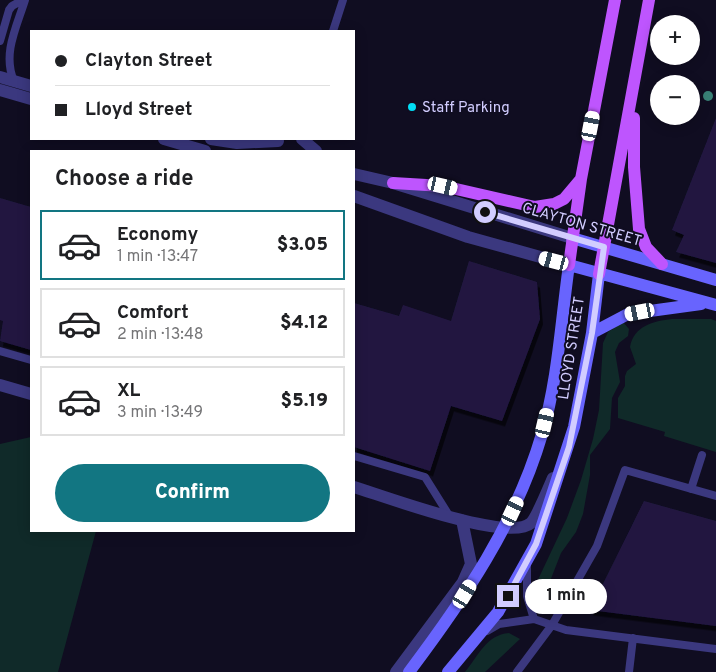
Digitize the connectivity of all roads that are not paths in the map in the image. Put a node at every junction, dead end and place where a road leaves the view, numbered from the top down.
1 (343, 0) edge
2 (615, 0) edge
3 (649, 0) edge
4 (20, 1) edge
5 (333, 30) edge
6 (0, 41) edge
7 (639, 53) junction
8 (0, 77) edge
9 (14, 81) junction
10 (30, 86) edge
11 (0, 90) edge
12 (30, 99) edge
13 (167, 140) edge
14 (215, 140) edge
15 (280, 140) edge
16 (202, 150) edge
17 (270, 150) edge
18 (355, 174) edge
19 (581, 180) junction
20 (393, 183) junction
21 (355, 196) edge
22 (572, 238) junction
23 (604, 247) junction
24 (662, 264) junction
25 (568, 265) junction
26 (599, 274) junction
27 (716, 280) edge
28 (714, 304) edge
29 (592, 333) junction
30 (0, 351) edge
31 (30, 360) edge
32 (0, 385) edge
33 (30, 394) edge
34 (569, 447) junction
35 (702, 455) dead end
36 (355, 456) edge
37 (355, 487) edge
38 (691, 489) junction
39 (716, 496) edge
40 (456, 518) junction
41 (505, 529) junction
42 (528, 559) junction
43 (534, 619) junction
44 (552, 626) junction
45 (474, 638) junction
46 (633, 638) junction
47 (716, 649) edge
48 (396, 672) edge
49 (409, 672) edge
50 (448, 672) edge
51 (517, 672) edge
52 (629, 672) edge

1 - 5 lane
2 - 19 main road, LLOYD STREET
3 - 7 main road, LLOYD STREET
4 - 6 lane
4 - 9 lane
7 - 23 main road, LLOYD STREET
7 - 24 main road
8 - 9 street
9 - 10 street
11 - 12 street
13 - 16 street
14 - 15 street
15 - 17 street
18 - 20 street, CLAYTON STREET
19 - 20 main road
19 - 22 main road, LLOYD STREET
20 - 22 street, CLAYTON STREET
21 - 25 street
22 - 23 main road, CLAYTON STREET
22 - 25 main road, LLOYD STREET
23 - 24 main road, CLAYTON STREET
23 - 26 main road, LLOYD STREET
24 - 27 main road, CLAYTON STREET
25 - 26 main road
25 - 41 main road, LLOYD STREET
26 - 28 main road
26 - 29 main road, LLOYD STREET
28 - 29 main road
29 - 34 main road, LLOYD STREET
30 - 31 lane
32 - 33 street
34 - 41 street
34 - 42 main road, LLOYD STREET
35 - 38 lane
36 - 40 lane
37 - 40 street
38 - 39 lane
38 - 44 lane
40 - 41 street
40 - 48 street
41 - 49 main road, LLOYD STREET
42 - 43 lane
42 - 45 main road, LLOYD STREET
43 - 44 lane
43 - 45 lane
44 - 46 lane
44 - 51 lane
45 - 50 main road, LLOYD STREET
46 - 47 lane
46 - 52 lane

